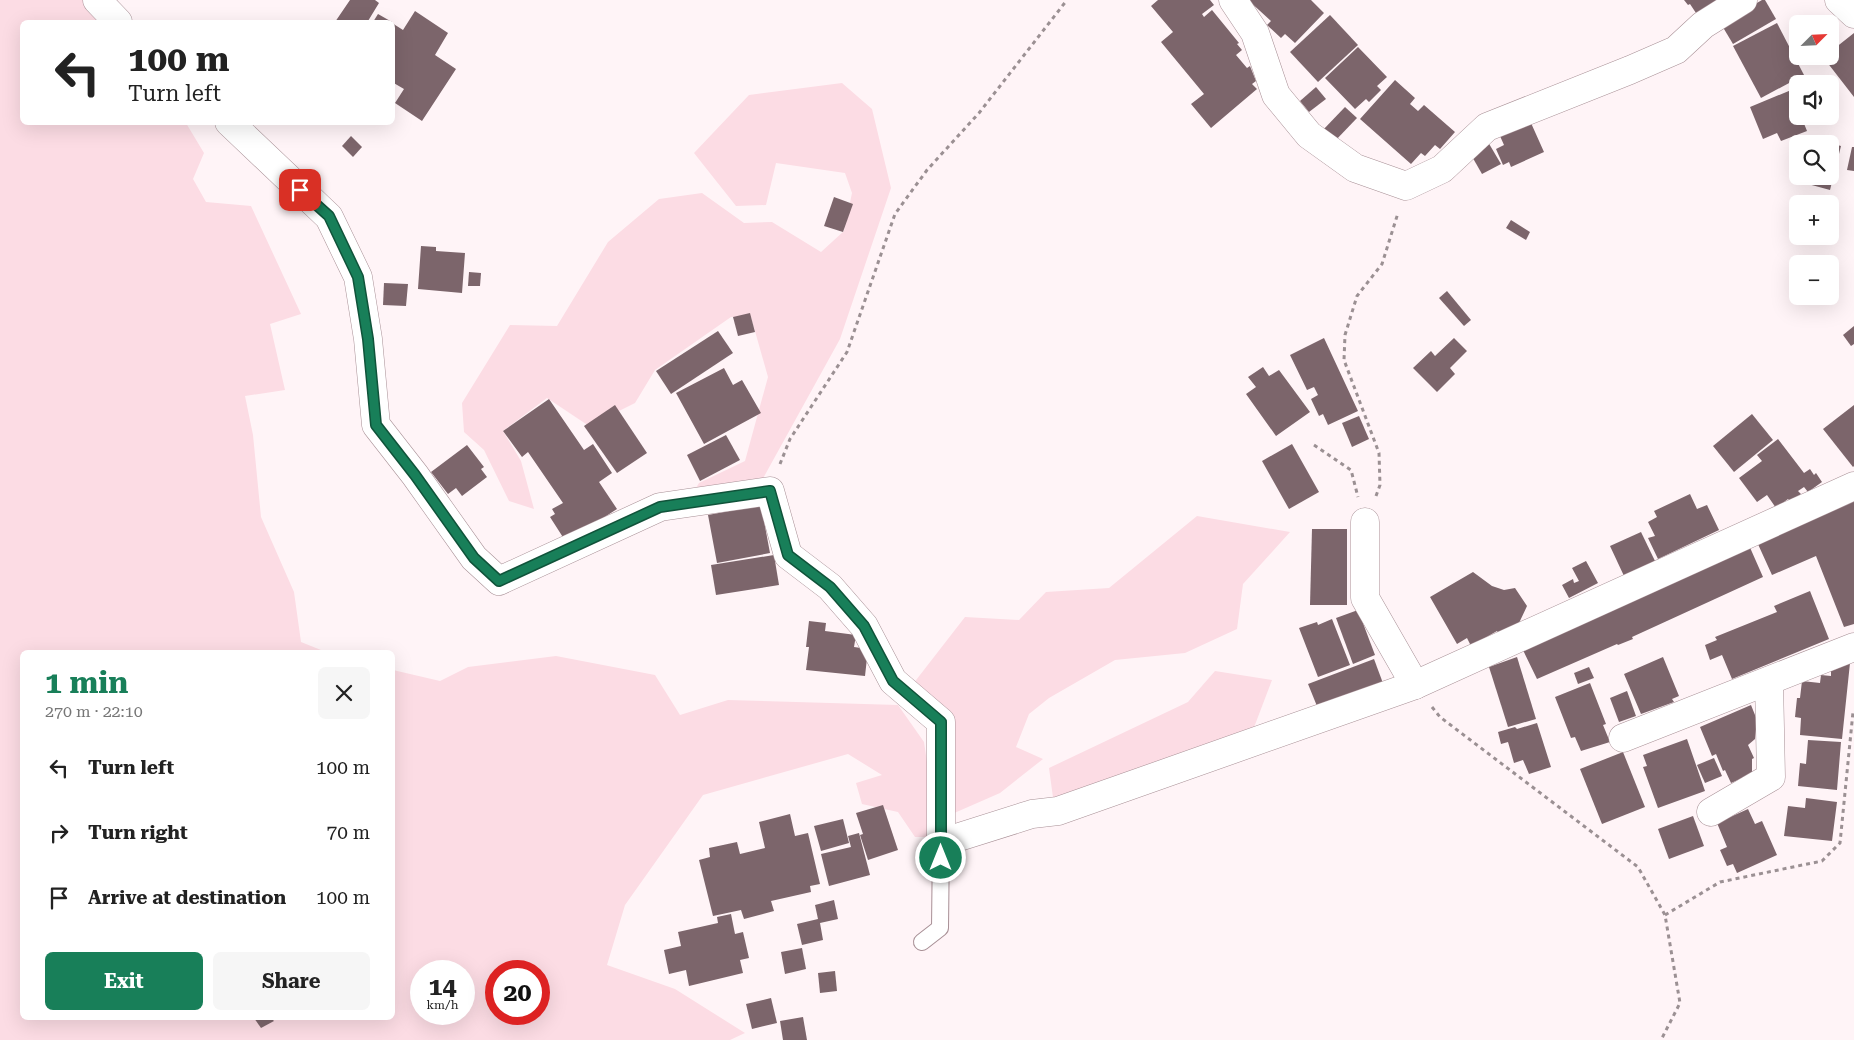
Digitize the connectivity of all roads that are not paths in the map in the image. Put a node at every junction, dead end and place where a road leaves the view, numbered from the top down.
1 (97, 0) edge
2 (1233, 0) edge
3 (1743, 0) edge
4 (1839, 0) edge
5 (1854, 14) edge
6 (116, 20) edge
7 (232, 125) edge
8 (1854, 486) edge
9 (1365, 522) road end
10 (1854, 647) edge
11 (1769, 681) junction
12 (1415, 685) junction
13 (1623, 738) dead end
14 (1711, 812) dead end
15 (941, 840) junction
16 (922, 942) dead end

1 - 6 street
2 - 3 street
4 - 5 street
7 - 15 street
8 - 12 street
9 - 12 street
10 - 11 street
11 - 13 street
11 - 14 street
12 - 15 street
15 - 16 lane

